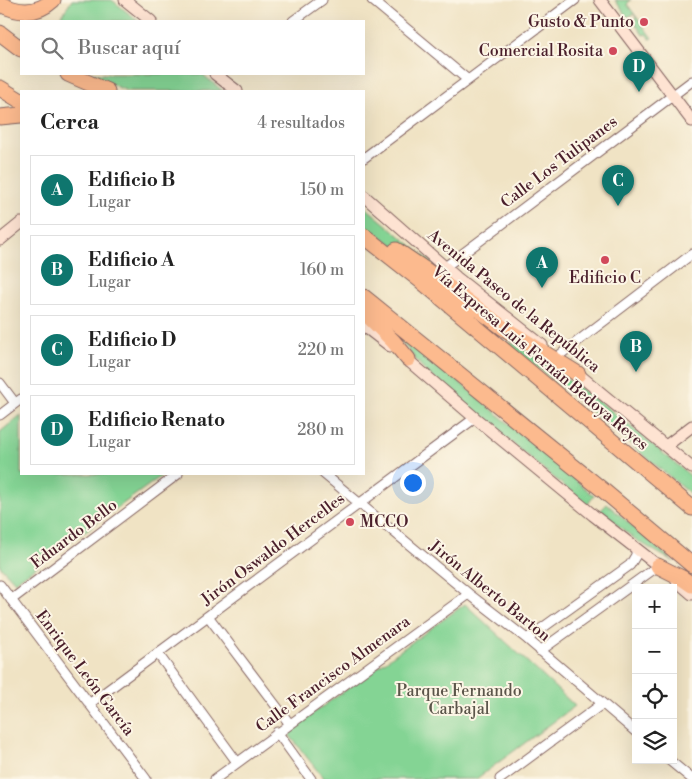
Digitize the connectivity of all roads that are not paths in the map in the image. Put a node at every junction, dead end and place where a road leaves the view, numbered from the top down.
1 (53, 0) edge
2 (125, 0) edge
3 (322, 0) edge
4 (372, 0) edge
5 (576, 0) edge
6 (600, 0) edge
7 (0, 4) edge
8 (150, 20) edge
9 (294, 20) edge
10 (0, 33) edge
11 (20, 48) edge
12 (70, 75) edge
13 (219, 75) edge
14 (468, 80) junction
15 (692, 81) edge
16 (0, 88) edge
17 (105, 90) edge
18 (236, 90) edge
19 (673, 96) junction
20 (20, 100) edge
21 (20, 115) edge
22 (0, 117) edge
23 (692, 120) edge
24 (365, 157) edge
25 (365, 197) edge
26 (20, 225) edge
27 (369, 239) edge
28 (0, 240) edge
29 (692, 254) edge
30 (445, 267) junction
31 (365, 298) edge
32 (365, 313) edge
33 (365, 327) edge
34 (557, 357) junction
35 (408, 359) junction
36 (578, 374) junction
37 (0, 383) edge
38 (18, 401) edge
39 (0, 415) edge
40 (475, 418) junction
41 (692, 426) edge
42 (666, 446) junction
43 (692, 468) edge
44 (177, 475) edge
45 (325, 475) edge
46 (360, 503) junction
47 (692, 508) edge
48 (636, 548) junction
49 (692, 565) edge
50 (658, 566) junction
51 (0, 585) edge
52 (692, 585) edge
53 (469, 594) junction
54 (692, 594) edge
55 (11, 600) junction
56 (208, 616) junction
57 (527, 639) junction
58 (540, 651) junction
59 (158, 654) junction
60 (90, 704) junction
61 (602, 704) junction
62 (289, 723) junction
63 (632, 729) edge
64 (277, 732) junction
65 (237, 762) junction
66 (674, 764) edge
67 (146, 779) edge
68 (215, 779) edge
69 (311, 779) edge
70 (500, 779) edge
71 (692, 779) edge

1 - 7 highway
2 - 8 main road
3 - 9 street
4 - 14 street
5 - 14 street
6 - 19 main road
10 - 11 highway
12 - 17 highway
13 - 18 main road
14 - 24 street
15 - 19 street, Calle Los Tulipanes
16 - 20 highway
19 - 23 main road
19 - 30 street, Calle Los Tulipanes
21 - 22 highway
25 - 30 main road, Avenida Paseo de la República
26 - 28 main road
27 - 36 highway
27 - 47 highway, Vía Expresa Luis Fernán Bedoya Reyes
29 - 34 street
30 - 34 main road, Avenida Paseo de la República
31 - 49 highway
32 - 35 highway
33 - 35 main road
34 - 36 main road, Avenida Paseo de la República
35 - 40 main road
36 - 42 main road, Avenida Paseo de la República
37 - 38 street
38 - 39 street
40 - 46 street, Jirón Oswaldo Hercelles
40 - 48 main road
41 - 42 main road
42 - 43 main road, Avenida Paseo de la República
44 - 55 street, Eduardo Bello
45 - 46 street, Jirón Alberto Barton
46 - 53 street, Jirón Alberto Barton
46 - 56 street, Jirón Oswaldo Hercelles
48 - 50 main road
48 - 57 street
50 - 52 highway
50 - 54 main road
50 - 58 street
51 - 55 street, Enrique León García
53 - 57 street, Jirón Alberto Barton
53 - 62 street, Calle Francisco Almenara
55 - 60 street, Enrique León García
56 - 59 street, Jirón Oswaldo Hercelles
56 - 62 street
57 - 58 street, Jirón Alberto Barton
58 - 61 street, Jirón Alberto Barton
59 - 60 street, Jirón Oswaldo Hercelles
59 - 65 street
60 - 67 street, Enrique León García
61 - 63 street, Jirón Alberto Barton
61 - 70 street
62 - 64 street, Calle Francisco Almenara
64 - 65 street, Calle Francisco Almenara
64 - 69 street
65 - 68 street, Calle Francisco Almenara
66 - 71 street

